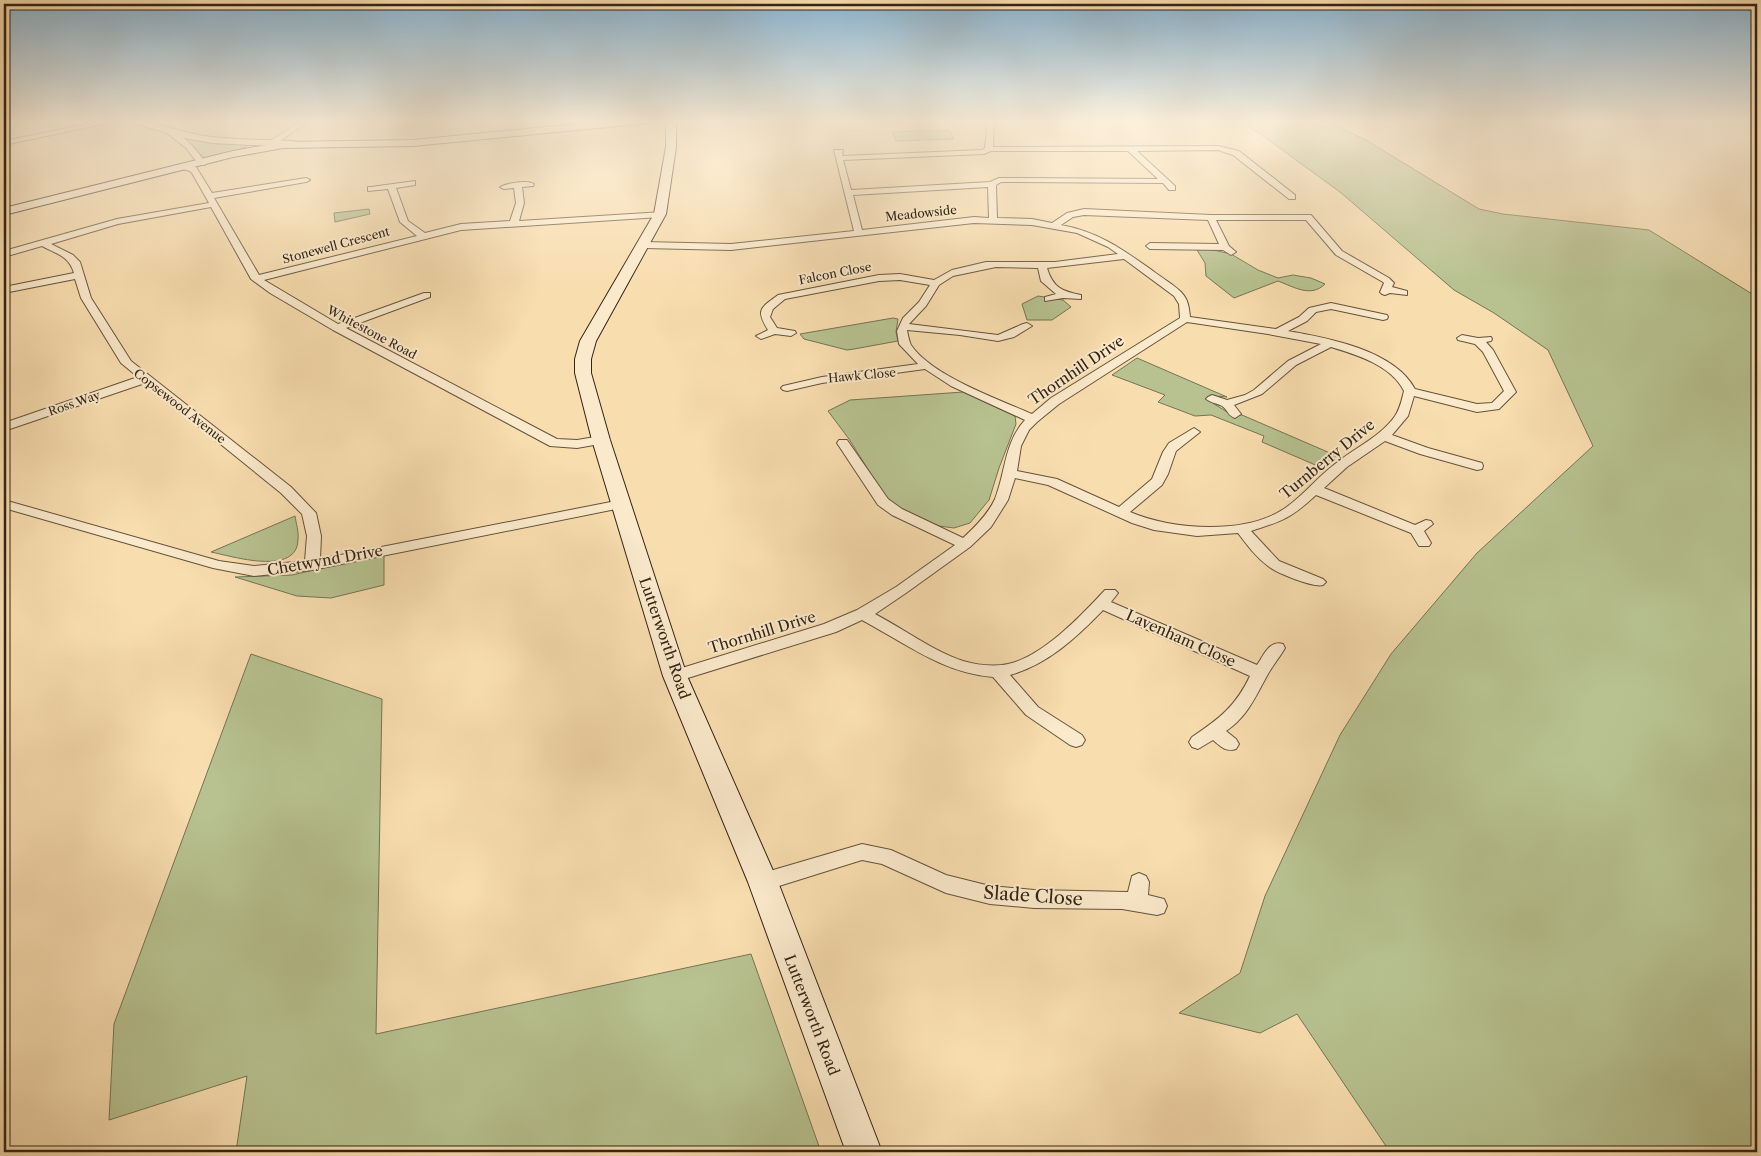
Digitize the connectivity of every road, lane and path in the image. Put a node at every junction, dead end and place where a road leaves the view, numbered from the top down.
1 (158, 174) edge
2 (197, 174) edge
3 (667, 174) edge
4 (844, 174) edge
5 (1156, 174) edge
6 (1261, 174) edge
7 (306, 180) dead end
8 (1163, 181) junction
9 (412, 183) dead end
10 (530, 184) dead end
11 (992, 184) junction
12 (391, 186) junction
13 (518, 186) junction
14 (504, 187) dead end
15 (1172, 188) dead end
16 (371, 189) dead end
17 (849, 193) junction
18 (1292, 197) dead end
19 (212, 200) junction
20 (4, 212) edge
21 (660, 214) junction
22 (1211, 218) junction
23 (993, 220) junction
24 (514, 222) junction
25 (1055, 225) junction
26 (859, 233) junction
27 (422, 236) junction
28 (43, 244) junction
29 (644, 245) junction
30 (1150, 246) dead end
31 (4, 254) edge
32 (1127, 256) junction
33 (1042, 265) junction
34 (79, 275) junction
35 (256, 279) junction
36 (937, 282) junction
37 (4, 290) edge
38 (1404, 293) dead end
39 (427, 295) dead end
40 (1063, 295) junction
41 (1076, 297) dead end
42 (1050, 299) dead end
43 (1383, 317) dead end
44 (1185, 319) junction
45 (1005, 325) dead end
46 (904, 327) junction
47 (337, 328) junction
48 (774, 330) junction
49 (791, 333) dead end
50 (1278, 333) junction
51 (762, 336) dead end
52 (1462, 338) dead end
53 (1328, 343) junction
54 (925, 366) junction
55 (144, 379) junction
56 (787, 388) dead end
57 (1410, 391) junction
58 (1212, 399) dead end
59 (1033, 418) junction
60 (4, 427) edge
61 (1199, 433) dead end
62 (1384, 436) junction
63 (601, 440) junction
64 (843, 443) dead end
65 (1480, 467) dead end
66 (1010, 473) junction
67 (1314, 489) junction
68 (4, 504) edge
69 (621, 504) junction
70 (1121, 512) junction
71 (1242, 529) junction
72 (1424, 543) dead end
73 (965, 544) junction
74 (312, 565) junction
75 (1320, 581) dead end
76 (863, 614) junction
77 (1277, 648) dead end
78 (998, 671) junction
79 (1260, 673) junction
80 (675, 676) junction
81 (1214, 731) junction
82 (1076, 740) dead end
83 (1198, 742) dead end
84 (1230, 744) dead end
85 (763, 882) junction
86 (1157, 906) dead end
87 (864, 1152) edge

1 - 20 main road
2 - 19 street, Whitestone Road
3 - 21 main road, Lutterworth Road
4 - 17 street
5 - 8 street
6 - 18 street
7 - 19 street
8 - 11 street
8 - 15 street
9 - 12 street
10 - 13 street
11 - 17 street
11 - 23 street
12 - 16 street
12 - 27 street, Stonewell Crescent
13 - 14 street
13 - 24 street
17 - 26 street
19 - 28 street
19 - 35 street, Whitestone Road
21 - 24 street, Stonewell Crescent
21 - 29 main road, Lutterworth Road
22 - 25 street
22 - 30 street
22 - 38 street
23 - 25 street
23 - 26 street, Meadowside
24 - 27 street, Stonewell Crescent
25 - 32 street
26 - 29 street, Meadowside
27 - 35 street, Stonewell Crescent
28 - 31 street
28 - 34 street, Copsewood Avenue
29 - 63 main road, Lutterworth Road
32 - 33 street
32 - 44 street
33 - 36 street
33 - 40 street
34 - 37 street
34 - 55 street, Copsewood Avenue
35 - 47 street, Whitestone Road
36 - 46 street
36 - 48 street, Falcon Close
39 - 47 street
40 - 41 street
40 - 42 street
43 - 50 street
44 - 50 street
44 - 59 street, Thornhill Drive
45 - 46 street
46 - 54 street
47 - 63 street, Whitestone Road
48 - 49 street
48 - 51 street
50 - 53 street
52 - 57 street
53 - 57 street
53 - 58 street
54 - 56 street, Hawk Close
54 - 59 street
55 - 60 street, Ross Way
55 - 74 street, Copsewood Avenue
57 - 62 street, Turnberry Drive
59 - 66 street, Thornhill Drive
61 - 70 street
62 - 65 street
62 - 67 street, Turnberry Drive
63 - 69 main road, Lutterworth Road
64 - 73 street
66 - 70 street, Turnberry Drive
66 - 73 street, Thornhill Drive
67 - 71 street, Turnberry Drive
67 - 72 street
68 - 74 street, Chetwynd Drive
69 - 74 street, Chetwynd Drive
69 - 80 main road, Lutterworth Road
70 - 71 street, Turnberry Drive
71 - 75 street
73 - 76 street, Thornhill Drive
76 - 78 street, Lavenham Close
76 - 80 street, Thornhill Drive
77 - 79 street
78 - 79 street, Lavenham Close
78 - 82 street
79 - 81 street
80 - 85 main road, Lutterworth Road
81 - 83 street
81 - 84 street
85 - 86 street, Slade Close
85 - 87 main road, Lutterworth Road

